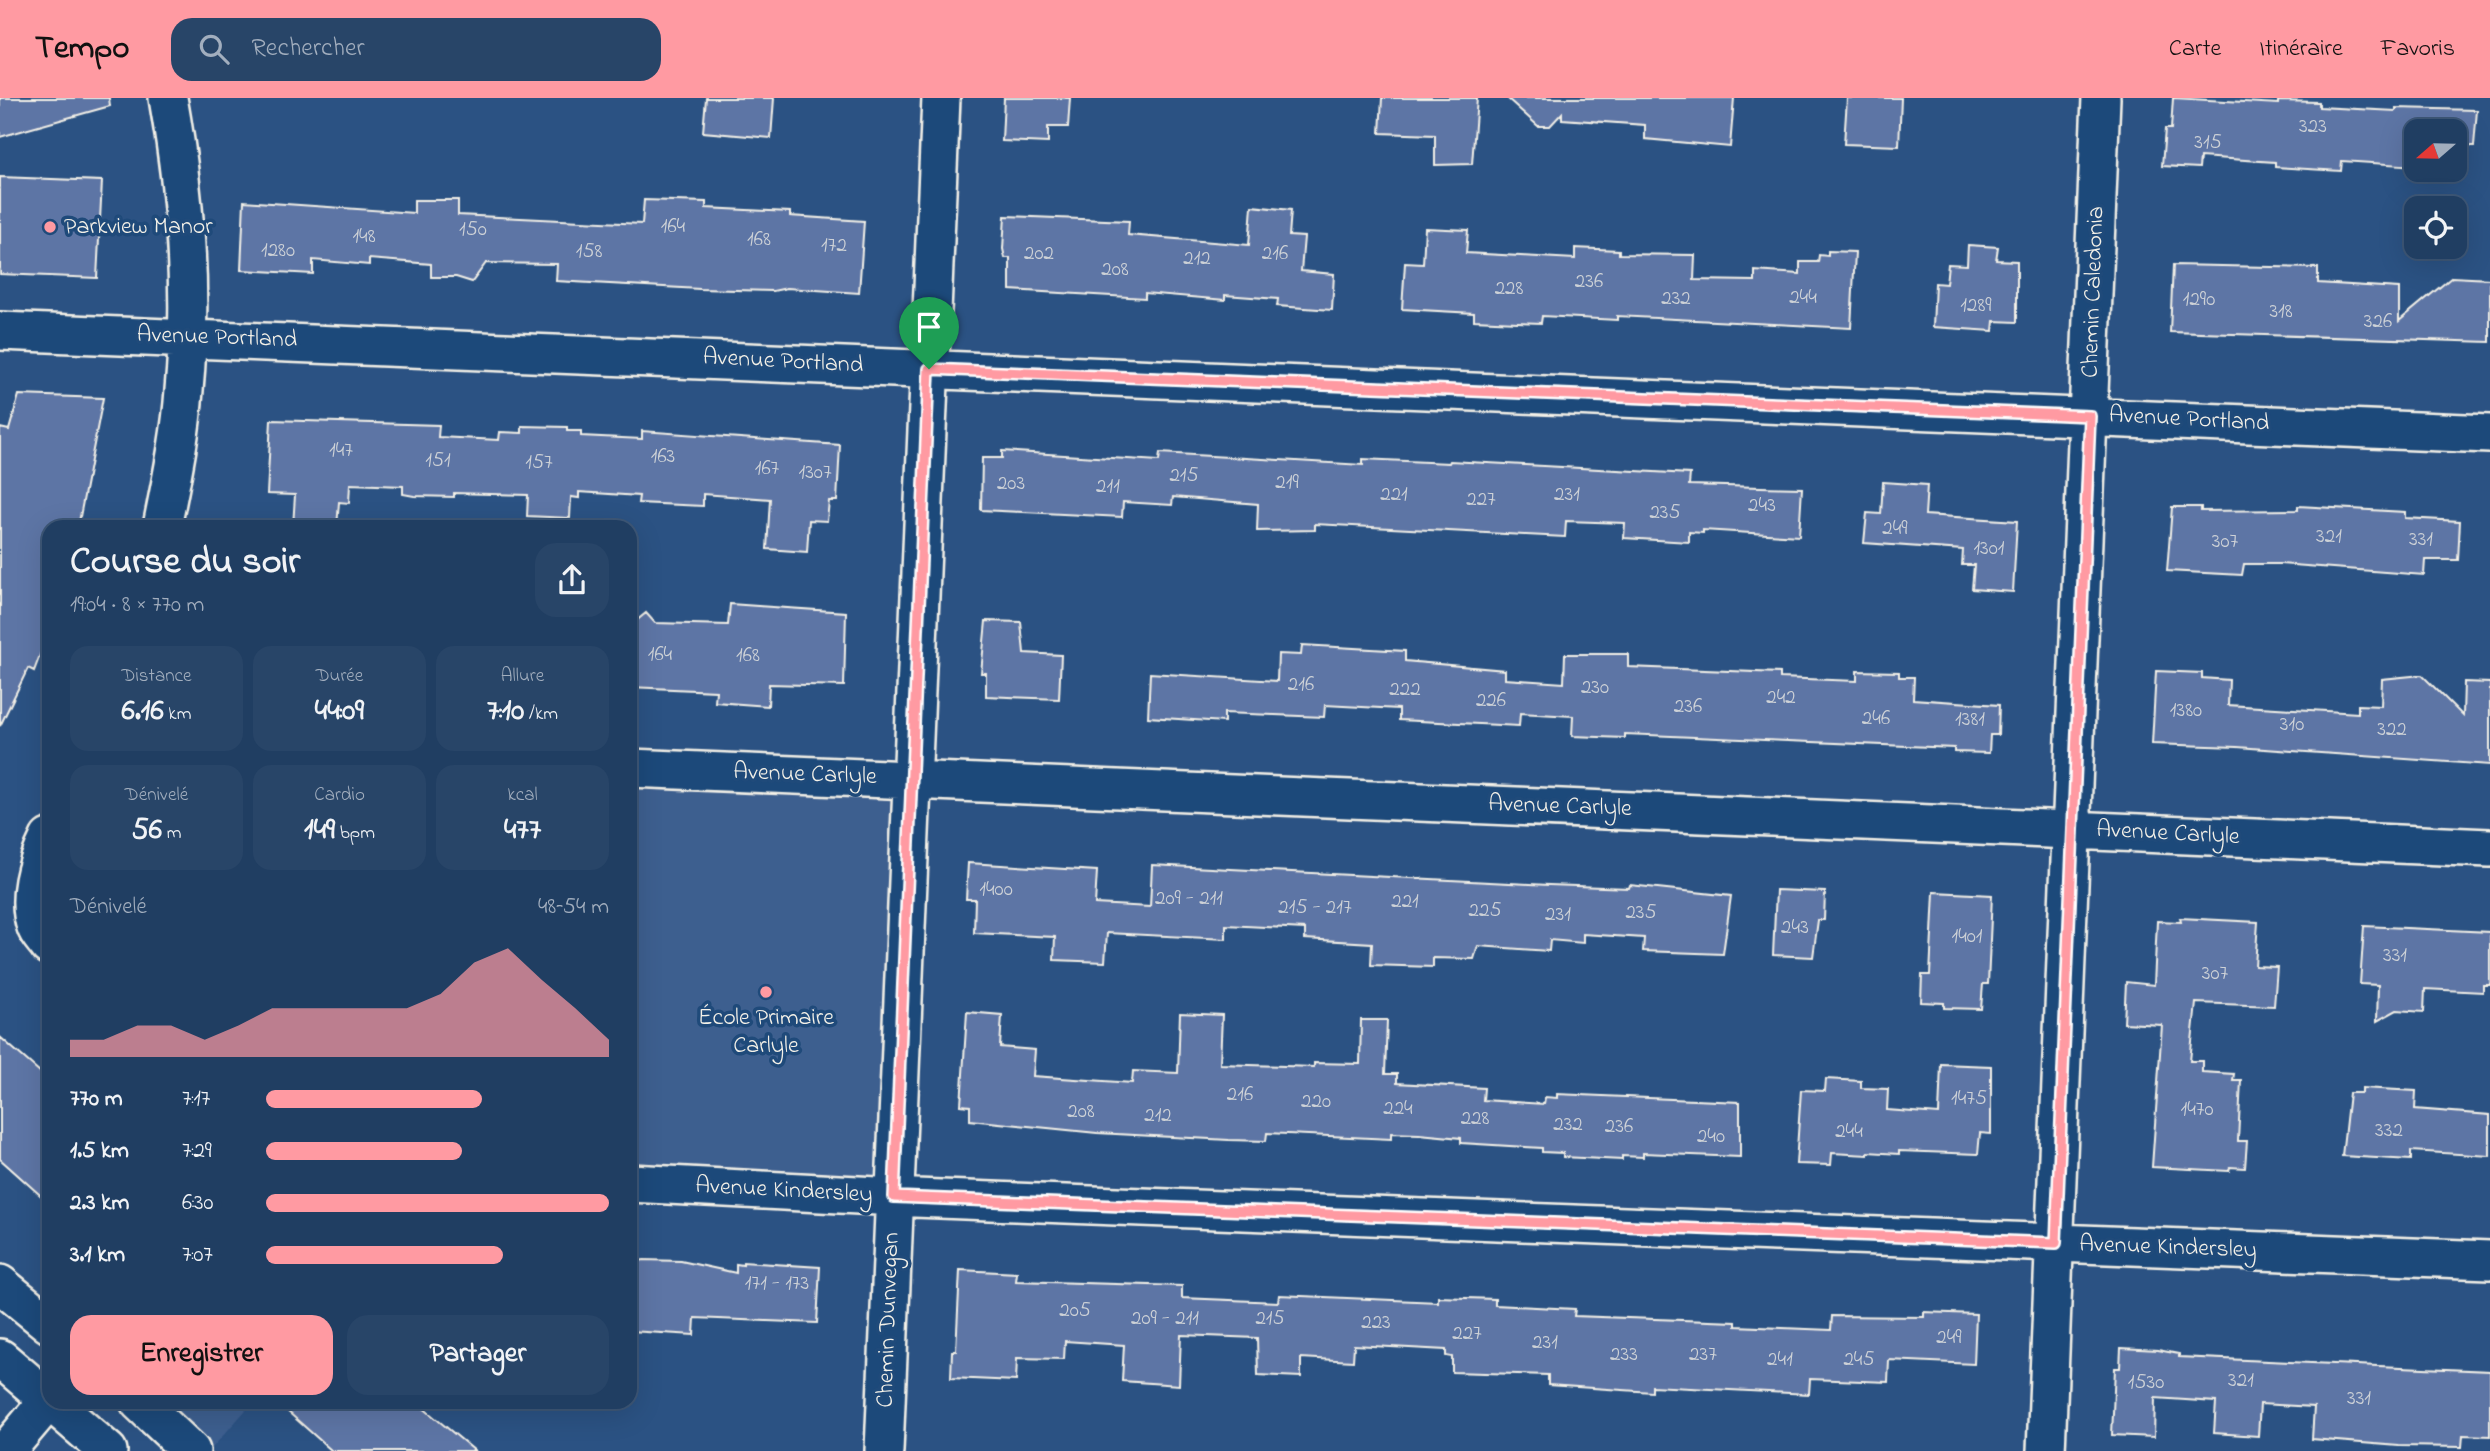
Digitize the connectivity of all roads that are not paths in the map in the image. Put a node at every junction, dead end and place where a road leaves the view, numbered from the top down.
1 (168, 98) edge
2 (941, 98) edge
3 (2101, 98) edge
4 (0, 331) edge
5 (186, 336) junction
6 (929, 369) junction
7 (2090, 416) junction
8 (2490, 433) edge
9 (163, 520) edge
10 (637, 768) edge
11 (911, 779) junction
12 (2071, 829) junction
13 (2490, 848) edge
14 (42, 855) edge
15 (42, 936) edge
16 (637, 1184) edge
17 (894, 1197) junction
18 (2056, 1243) junction
19 (2490, 1260) edge
20 (0, 1284) edge
21 (42, 1318) edge
22 (0, 1358) edge
23 (42, 1394) edge
24 (42, 1408) edge
25 (59, 1409) edge
26 (146, 1409) edge
27 (6, 1451) edge
28 (108, 1451) edge
29 (191, 1451) edge
30 (884, 1451) edge
31 (2046, 1451) edge

1 - 5 street
2 - 6 street, Chemin Dunvegan
3 - 7 street, Chemin Caledonia
4 - 5 street, Avenue Portland
5 - 6 street, Avenue Portland
5 - 9 street
6 - 7 street, Avenue Portland
6 - 11 street, Chemin Dunvegan
7 - 8 street, Avenue Portland
7 - 12 street, Chemin Caledonia
10 - 11 street, Avenue Carlyle
11 - 12 street, Avenue Carlyle
11 - 17 street, Chemin Dunvegan
12 - 13 street, Avenue Carlyle
12 - 18 street, Chemin Caledonia
14 - 15 street
16 - 17 street, Avenue Kindersley
17 - 18 street, Avenue Kindersley
17 - 30 street, Chemin Dunvegan
18 - 19 street, Avenue Kindersley
18 - 31 street, Chemin Caledonia
20 - 21 street
22 - 23 street
24 - 27 street
25 - 28 street
26 - 29 street

